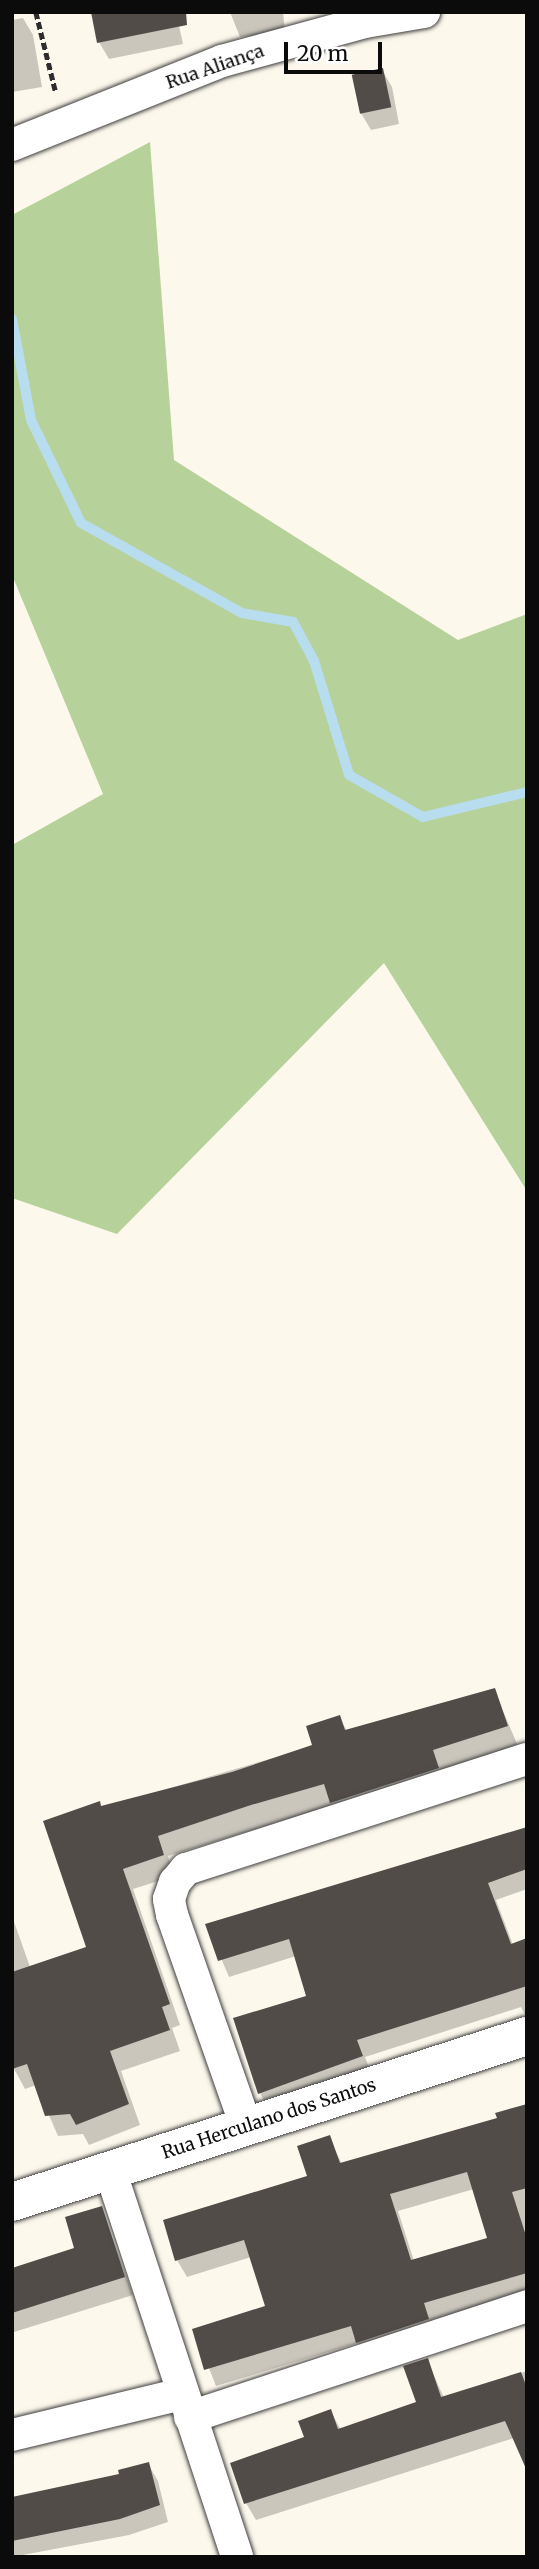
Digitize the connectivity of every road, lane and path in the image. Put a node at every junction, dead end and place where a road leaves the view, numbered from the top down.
1 (36, 12) edge
2 (424, 12) edge
3 (364, 17) edge
4 (63, 125) junction
5 (12, 145) edge
6 (527, 1759) edge
7 (527, 2036) edge
8 (246, 2126) junction
9 (110, 2170) junction
10 (12, 2202) edge
11 (527, 2306) edge
12 (186, 2405) junction
13 (12, 2435) edge
14 (237, 2557) edge

1 - 4 path
2 - 3 street, Rua Aliança
3 - 4 street, Rua Aliança
4 - 5 street, Rua Aliança
6 - 8 street
7 - 8 street, Rua Herculano dos Santos
8 - 9 street, Rua Herculano dos Santos
9 - 10 street, Rua Herculano dos Santos
9 - 12 street
11 - 12 street
12 - 13 street
12 - 14 street

